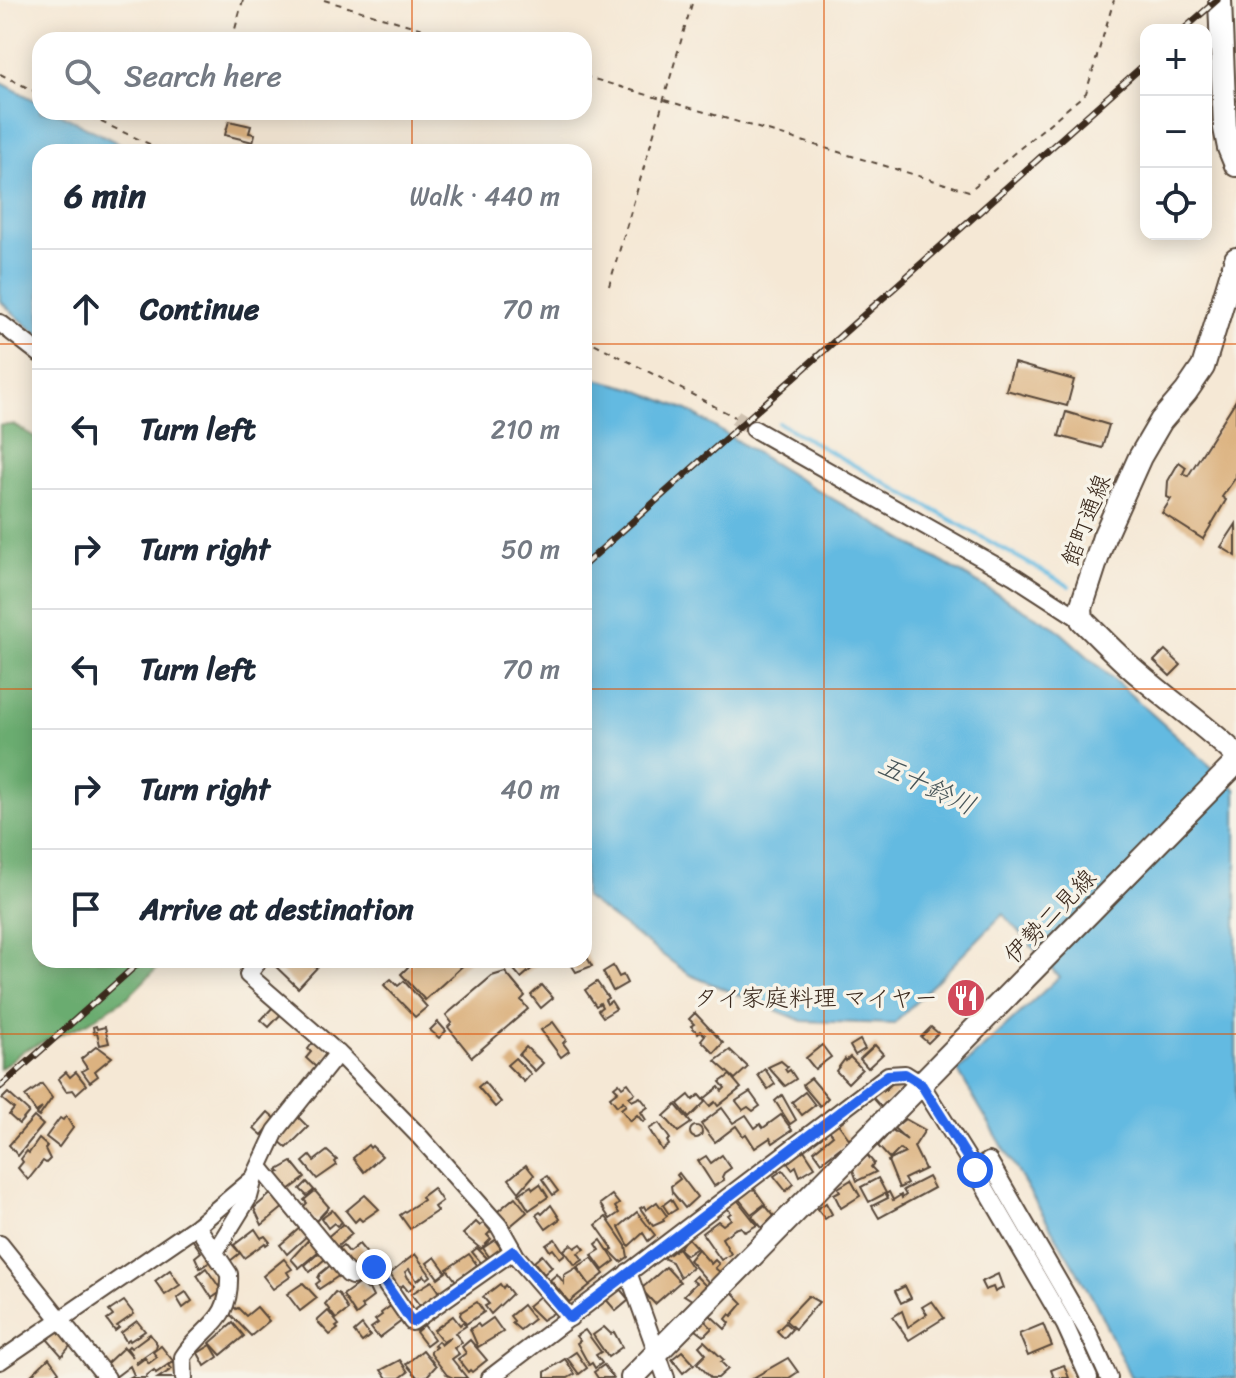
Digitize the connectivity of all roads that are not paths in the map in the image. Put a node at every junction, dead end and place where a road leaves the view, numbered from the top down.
1 (1226, 10) edge
2 (1234, 158) edge
3 (1236, 259) edge
4 (0, 323) edge
5 (32, 348) edge
6 (754, 429) tunnel mouth
7 (1082, 620) junction
8 (1234, 763) edge
9 (253, 968) edge
10 (338, 1053) junction
11 (921, 1084) junction
12 (982, 1165) junction
13 (257, 1172) junction
14 (197, 1226) junction
15 (0, 1244) edge
16 (513, 1251) junction
17 (215, 1252) junction
18 (628, 1272) junction
19 (570, 1318) junction
20 (59, 1319) junction
21 (657, 1352) junction
22 (0, 1361) edge
23 (107, 1378) edge
24 (184, 1378) edge
25 (490, 1378) edge
26 (632, 1378) edge
27 (666, 1378) edge
28 (1089, 1378) edge
29 (1109, 1378) edge

1 - 2 main road
3 - 7 main road, 館町通線
4 - 5 street
6 - 7 street
7 - 8 main road
8 - 11 main road, 伊勢二見線
9 - 10 street
10 - 13 street
10 - 16 street
11 - 12 street
11 - 18 street
11 - 21 main road, 伊勢二見線
12 - 28 street
12 - 29 street
13 - 14 street
13 - 16 street
13 - 17 street
14 - 17 street
14 - 20 street
15 - 20 street
16 - 19 street
17 - 24 street
18 - 19 street
18 - 21 street
19 - 25 street
20 - 22 street
20 - 23 street
21 - 26 main road, 伊勢二見線
21 - 27 street

